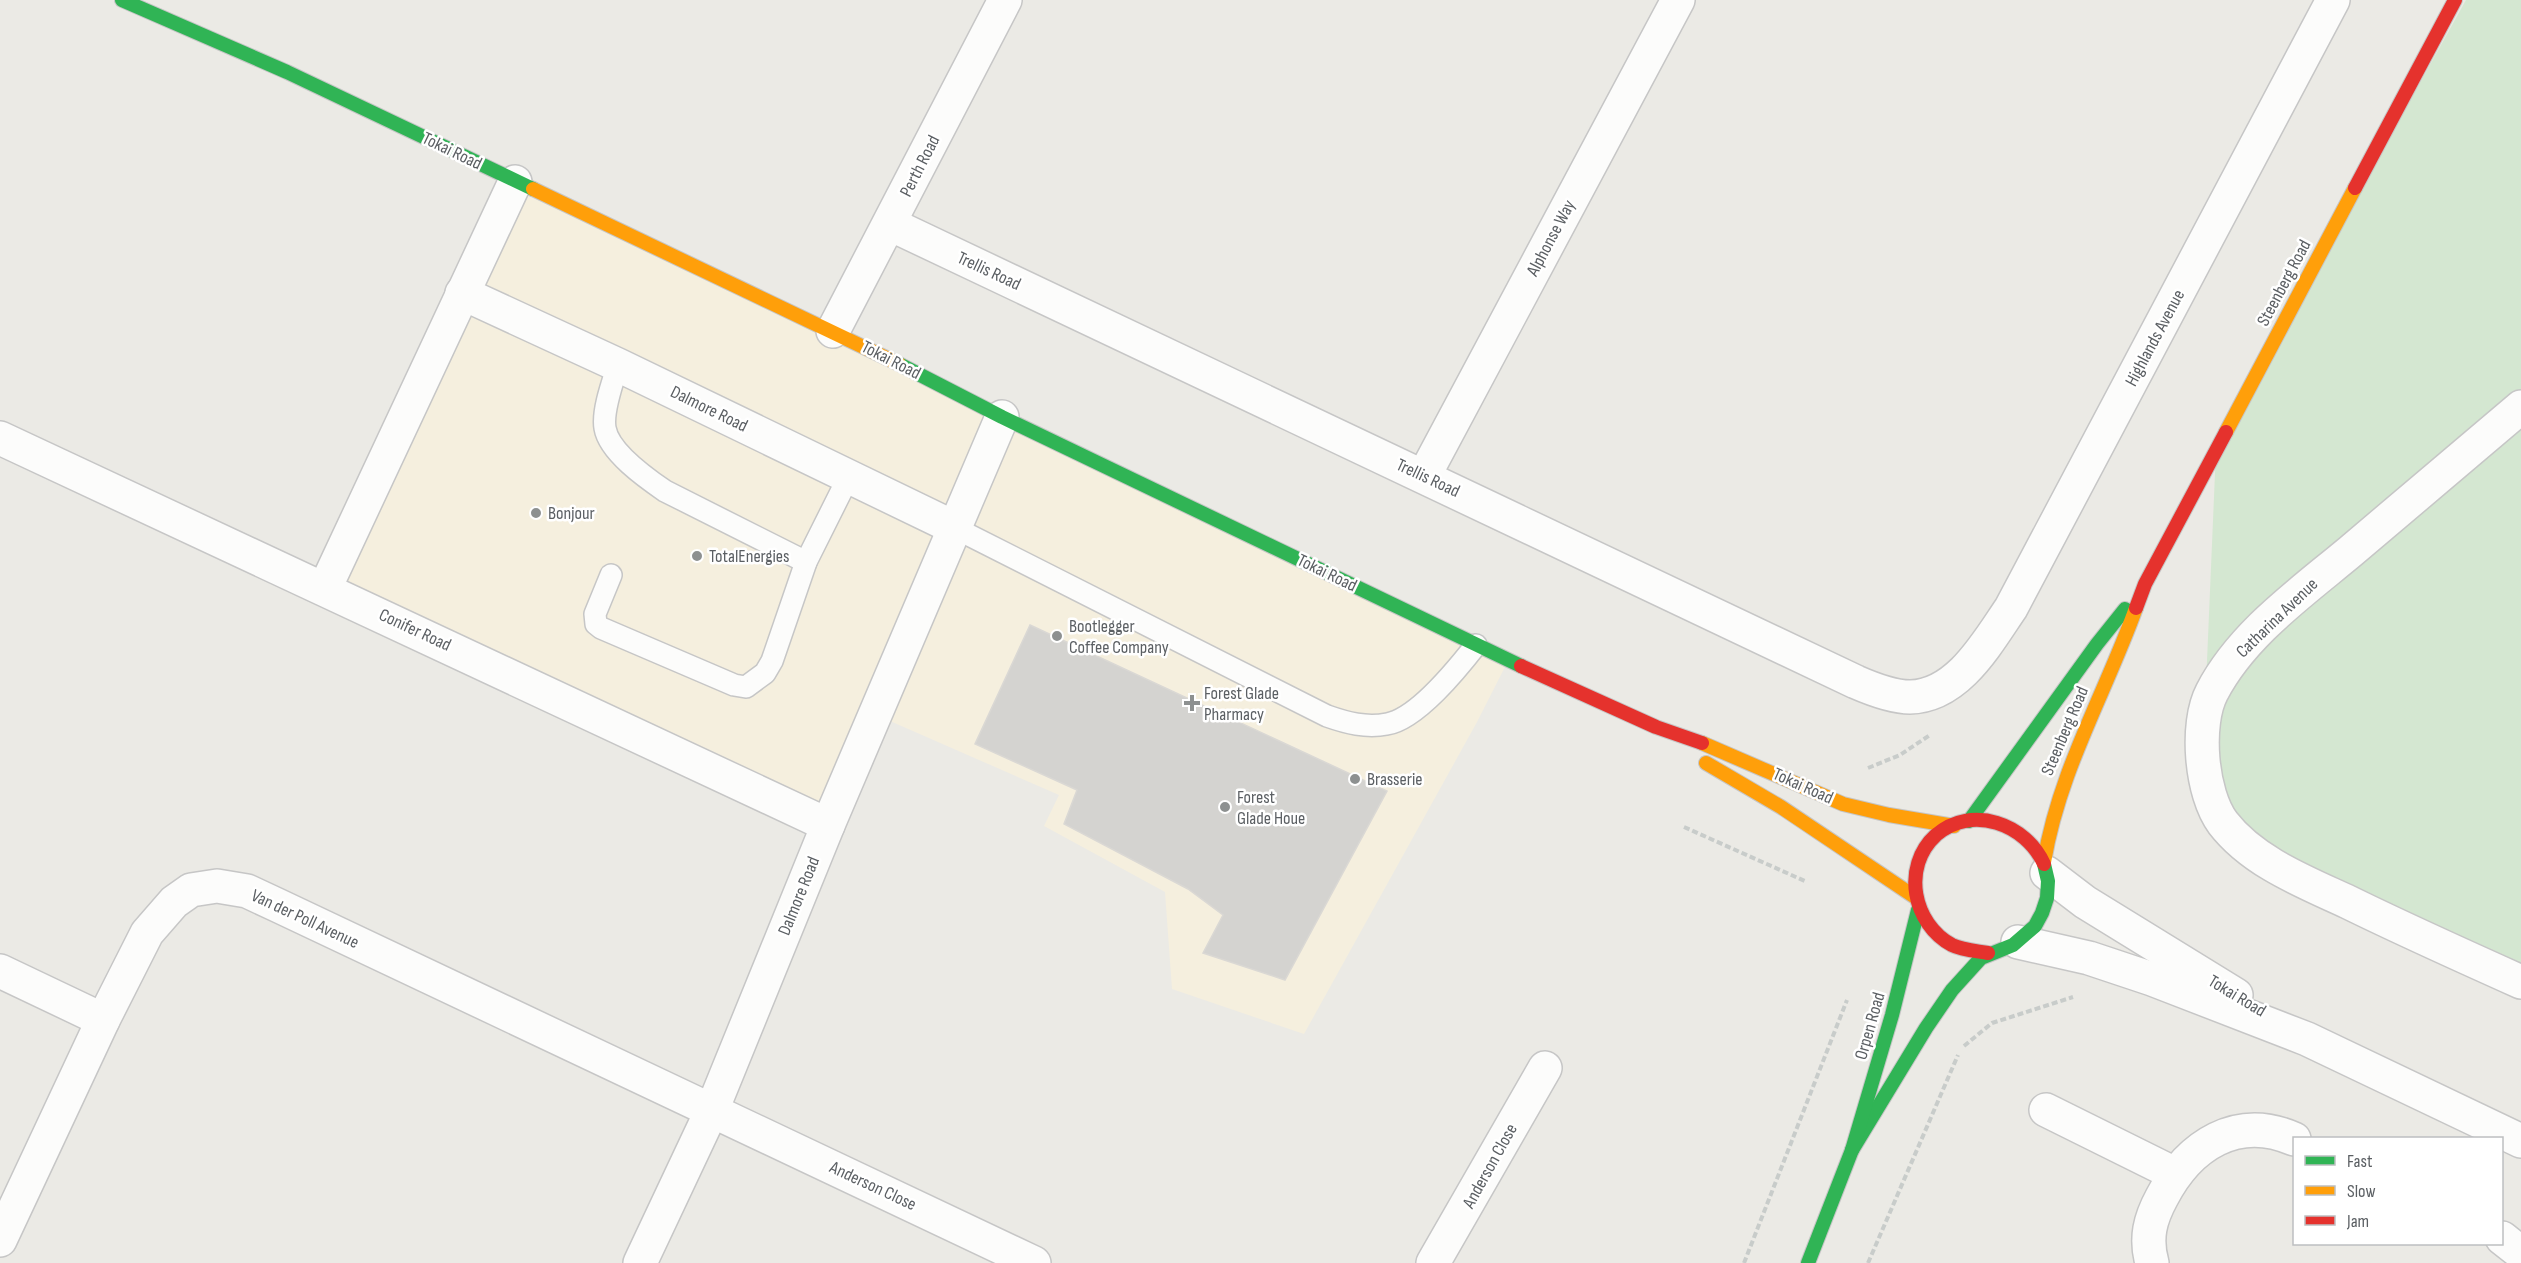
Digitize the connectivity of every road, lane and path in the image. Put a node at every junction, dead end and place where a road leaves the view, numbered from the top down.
1 (1005, 0) edge
2 (1678, 0) edge
3 (2333, 0) edge
4 (2455, 0) edge
5 (125, 1) edge
6 (515, 182) junction
7 (890, 224) junction
8 (462, 293) junction
9 (833, 331) junction
10 (618, 365) junction
11 (2521, 407) edge
12 (1002, 417) junction
13 (0, 438) edge
14 (849, 476) junction
15 (1424, 476) junction
16 (955, 528) junction
17 (806, 562) junction
18 (611, 575) dead end
19 (2145, 584) junction
20 (325, 588) junction
21 (1476, 645) junction
22 (1966, 668) joint
23 (1656, 727) junction
24 (1969, 821) junction
25 (828, 825) junction
26 (1684, 826) dead end
27 (1954, 826) junction
28 (2045, 868) junction
29 (1806, 882) dead end
30 (1916, 903) junction
31 (2018, 942) junction
32 (1988, 953) junction
33 (0, 971) edge
34 (2521, 982) edge
35 (2075, 996) dead end
36 (1847, 1000) dead end
37 (103, 1020) junction
38 (2307, 1039) junction
39 (1545, 1068) dead end
40 (712, 1110) junction
41 (2046, 1110) dead end
42 (2293, 1138) edge
43 (2521, 1141) edge
44 (1852, 1150) junction
45 (2175, 1174) junction
46 (0, 1239) edge
47 (2503, 1239) edge
48 (2521, 1253) edge
49 (640, 1263) edge
50 (1034, 1263) edge
51 (1433, 1263) edge
52 (1744, 1263) edge
53 (1808, 1263) edge
54 (1868, 1263) edge
55 (2152, 1263) edge

1 - 7 street, Perth Road
2 - 15 street, Alphonse Way
3 - 22 street, Highlands Avenue
4 - 19 main road, Steenberg Road
5 - 6 main road, Tokai Road
6 - 8 street
6 - 9 main road, Tokai Road
7 - 9 street, Perth Road
7 - 15 street, Trellis Road
8 - 10 street, Dalmore Road
8 - 20 street
9 - 12 main road, Tokai Road
10 - 14 street, Dalmore Road
10 - 17 lane
11 - 34 street, Catharina Avenue
12 - 16 street, Dalmore Road
12 - 21 main road, Tokai Road
13 - 20 street, Conifer Road
14 - 16 street, Dalmore Road
14 - 17 lane
15 - 22 street, Trellis Road
16 - 21 lane
16 - 25 street, Dalmore Road
17 - 18 lane
19 - 24 main road, Steenberg Road
19 - 28 main road, Steenberg Road
20 - 25 street, Conifer Road
21 - 23 main road, Tokai Road
23 - 27 main road, Tokai Road
23 - 30 main road, Tokai Road
24 - 27 main road
24 - 28 main road
25 - 40 street, Dalmore Road
26 - 29 path
27 - 30 main road
28 - 31 main road
28 - 38 street, Tokai Road
30 - 32 main road
30 - 44 main road, Orpen Road
31 - 32 main road
31 - 38 street, Tokai Road
32 - 44 main road, Orpen Road
33 - 37 street
35 - 54 path
36 - 52 path
37 - 40 street, Van der Poll Avenue
37 - 46 street, Van der Poll Avenue
38 - 43 street, Tokai Road
39 - 51 street, Anderson Close
40 - 49 street, Dalmore Road
40 - 50 street, Anderson Close
41 - 45 street
42 - 45 street
44 - 53 main road, Orpen Road
45 - 55 street
47 - 48 street

